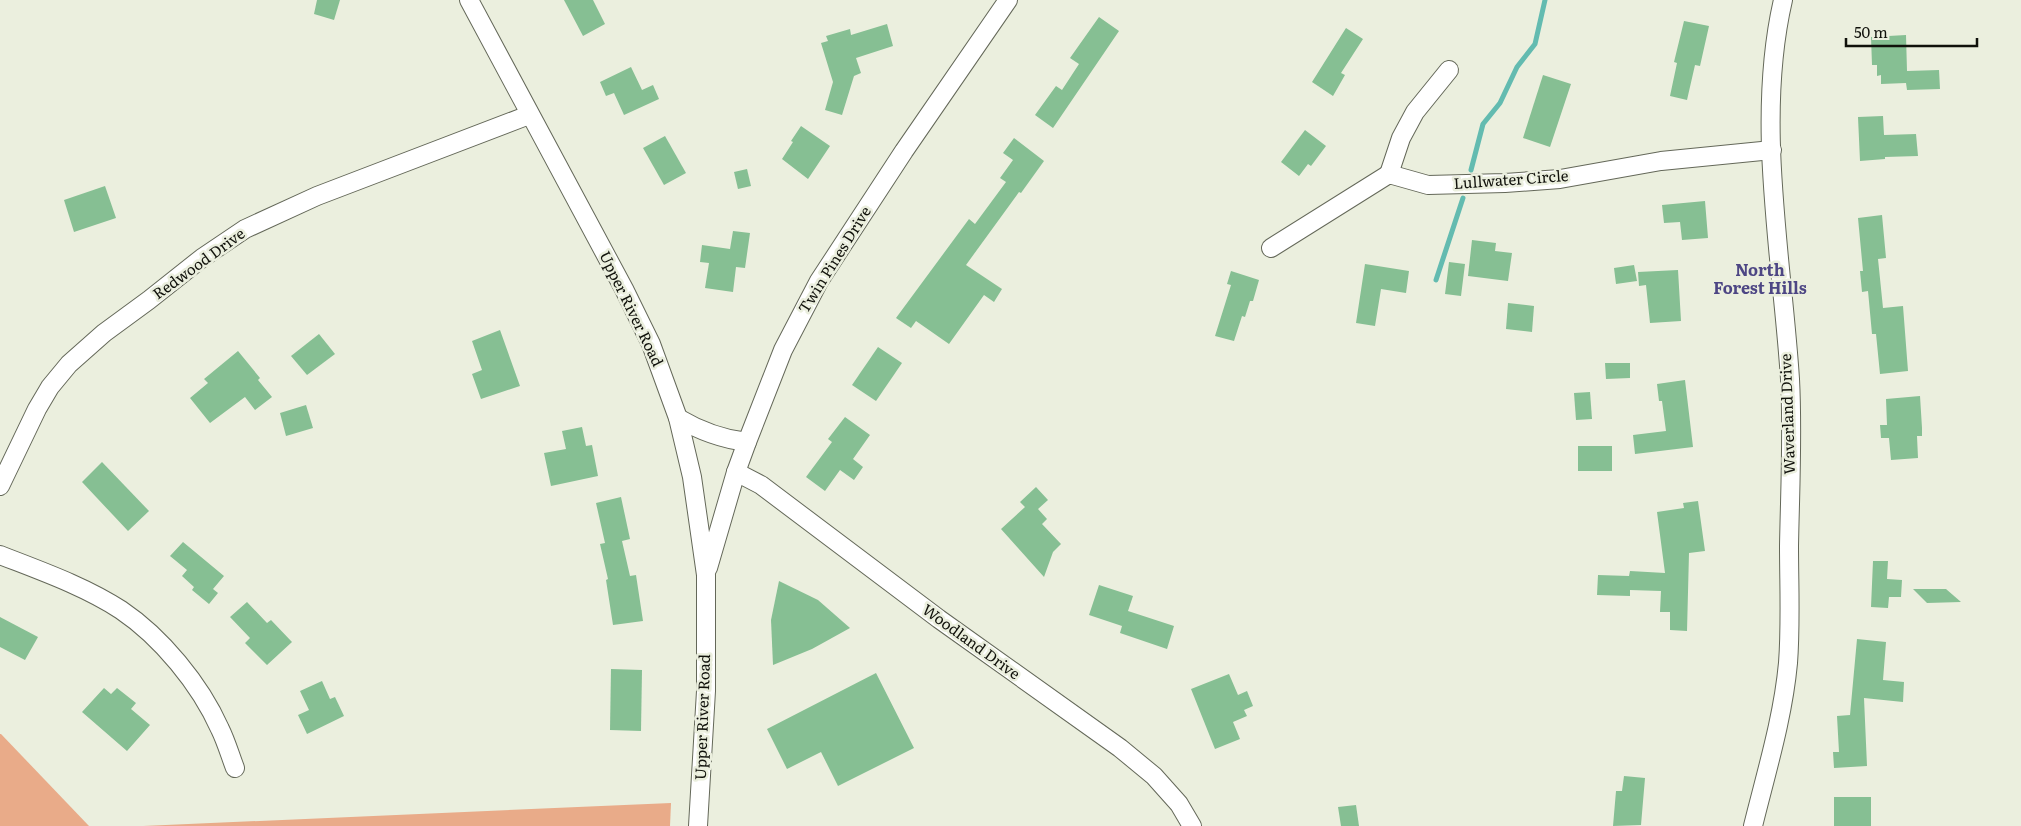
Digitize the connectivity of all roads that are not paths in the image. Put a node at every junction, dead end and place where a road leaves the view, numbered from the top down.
1 (469, 0) edge
2 (1008, 0) edge
3 (1783, 0) edge
4 (1449, 70) dead end
5 (530, 115) junction
6 (1772, 150) junction
7 (1389, 174) junction
8 (1271, 248) dead end
9 (678, 418) junction
10 (747, 442) junction
11 (736, 472) junction
12 (0, 486) edge
13 (0, 555) edge
14 (706, 575) junction
15 (235, 768) dead end
16 (698, 826) edge
17 (1192, 826) edge
18 (1753, 826) edge

1 - 5 street, Upper River Road
2 - 10 street, Twin Pines Drive
3 - 6 street, Waverland Drive
4 - 7 street
5 - 9 street, Upper River Road
5 - 12 street, Redwood Drive
6 - 7 street, Lullwater Circle
6 - 18 street, Waverland Drive
7 - 8 street
9 - 10 street
9 - 14 street, Upper River Road
10 - 11 street, Twin Pines Drive
11 - 14 street, Twin Pines Drive
11 - 17 street, Woodland Drive
13 - 15 street
14 - 16 street, Upper River Road

